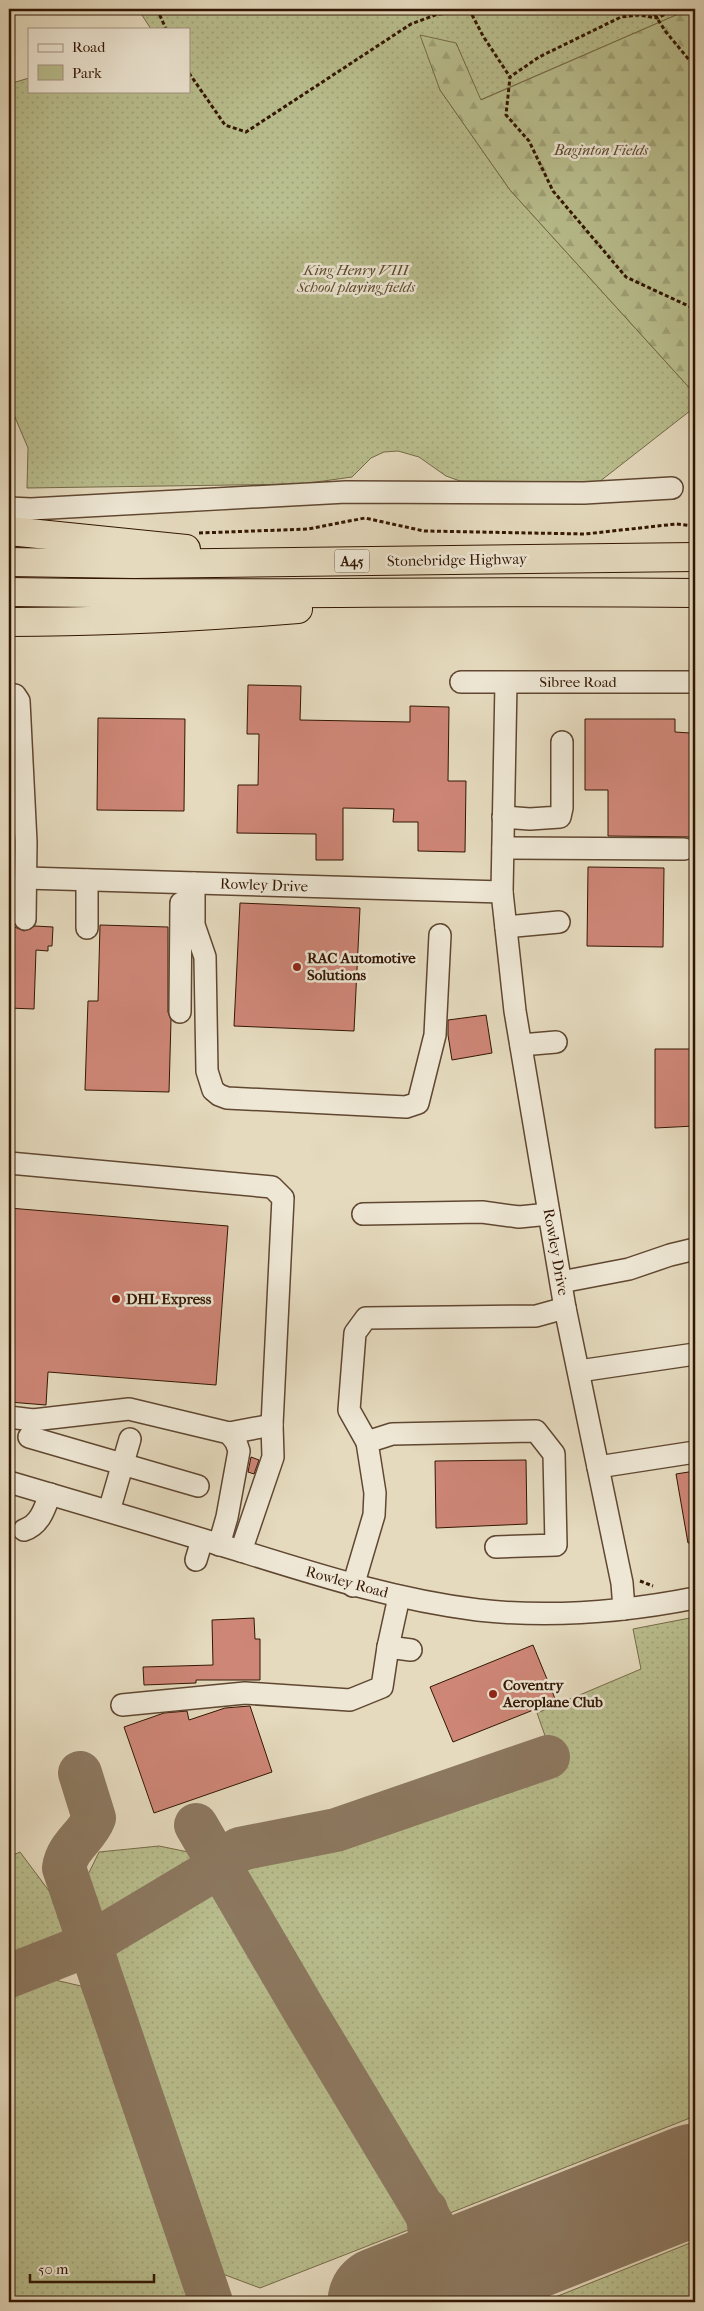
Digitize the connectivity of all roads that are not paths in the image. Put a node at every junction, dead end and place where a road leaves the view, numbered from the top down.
1 (672, 488) dead end
2 (9, 508) edge
3 (9, 531) edge
4 (695, 557) edge
5 (278, 561) junction
6 (9, 562) edge
7 (9, 592) edge
8 (403, 592) junction
9 (695, 593) edge
10 (9, 622) edge
11 (461, 682) dead end
12 (695, 682) edge
13 (506, 683) junction
14 (9, 694) edge
15 (562, 742) dead end
16 (503, 817) junction
17 (502, 848) junction
18 (684, 850) dead end
19 (26, 878) junction
20 (87, 880) junction
21 (188, 883) junction
22 (502, 892) junction
23 (25, 919) dead end
24 (559, 922) dead end
25 (506, 927) junction
26 (87, 928) dead end
27 (440, 935) dead end
28 (180, 1012) dead end
29 (556, 1042) dead end
30 (521, 1045) junction
31 (9, 1163) edge
32 (363, 1214) dead end
33 (549, 1214) junction
34 (695, 1249) edge
35 (561, 1282) junction
36 (565, 1308) junction
37 (695, 1354) edge
38 (578, 1371) junction
39 (9, 1418) edge
40 (272, 1425) junction
41 (229, 1433) junction
42 (29, 1438) dead end
43 (130, 1439) dead end
44 (367, 1442) junction
45 (695, 1452) edge
46 (123, 1464) junction
47 (598, 1467) junction
48 (9, 1482) edge
49 (198, 1486) dead end
50 (50, 1494) junction
51 (109, 1511) junction
52 (24, 1530) dead end
53 (496, 1547) dead end
54 (205, 1548) junction
55 (241, 1552) junction
56 (353, 1586) junction
57 (400, 1597) junction
58 (695, 1598) edge
59 (624, 1609) junction
60 (388, 1647) junction
61 (411, 1650) dead end
62 (122, 1705) dead end

1 - 2 street
3 - 5 highway
4 - 5 highway, Stonebridge Highway / A45
5 - 6 highway, Stonebridge Highway / A45
7 - 8 highway, Stonebridge Highway / A45
8 - 9 highway, Stonebridge Highway / A45
8 - 10 highway
11 - 13 street, Sibree Road
12 - 13 street, Sibree Road
13 - 16 street, Rowley Drive
14 - 19 street
15 - 16 street
16 - 17 street, Rowley Drive
17 - 18 street
17 - 22 street, Rowley Drive
19 - 20 street, Rowley Drive
19 - 23 street
20 - 21 street, Rowley Drive
20 - 26 street
21 - 22 street, Rowley Drive
21 - 27 street
21 - 28 street
22 - 25 street, Rowley Drive
24 - 25 street
25 - 30 street, Rowley Drive
29 - 30 street
30 - 33 street, Rowley Drive
31 - 40 street
32 - 33 street
33 - 35 street, Rowley Drive
34 - 35 street
35 - 36 street, Rowley Drive
36 - 38 street, Rowley Drive
36 - 44 street
37 - 38 street
38 - 47 street, Rowley Drive
39 - 41 street
40 - 41 street
40 - 55 street
41 - 54 street
42 - 46 street
43 - 46 street
44 - 53 street
44 - 56 street
45 - 47 street
46 - 49 street
46 - 51 street
47 - 59 street, Rowley Drive
48 - 50 street, Rowley Road
50 - 51 street, Rowley Road
50 - 52 street
51 - 54 street, Rowley Road
54 - 55 street, Rowley Road
55 - 56 street, Rowley Road
56 - 57 street, Rowley Road
57 - 59 street, Rowley Road
57 - 60 street
58 - 59 street, Rowley Road
60 - 61 street
60 - 62 street

